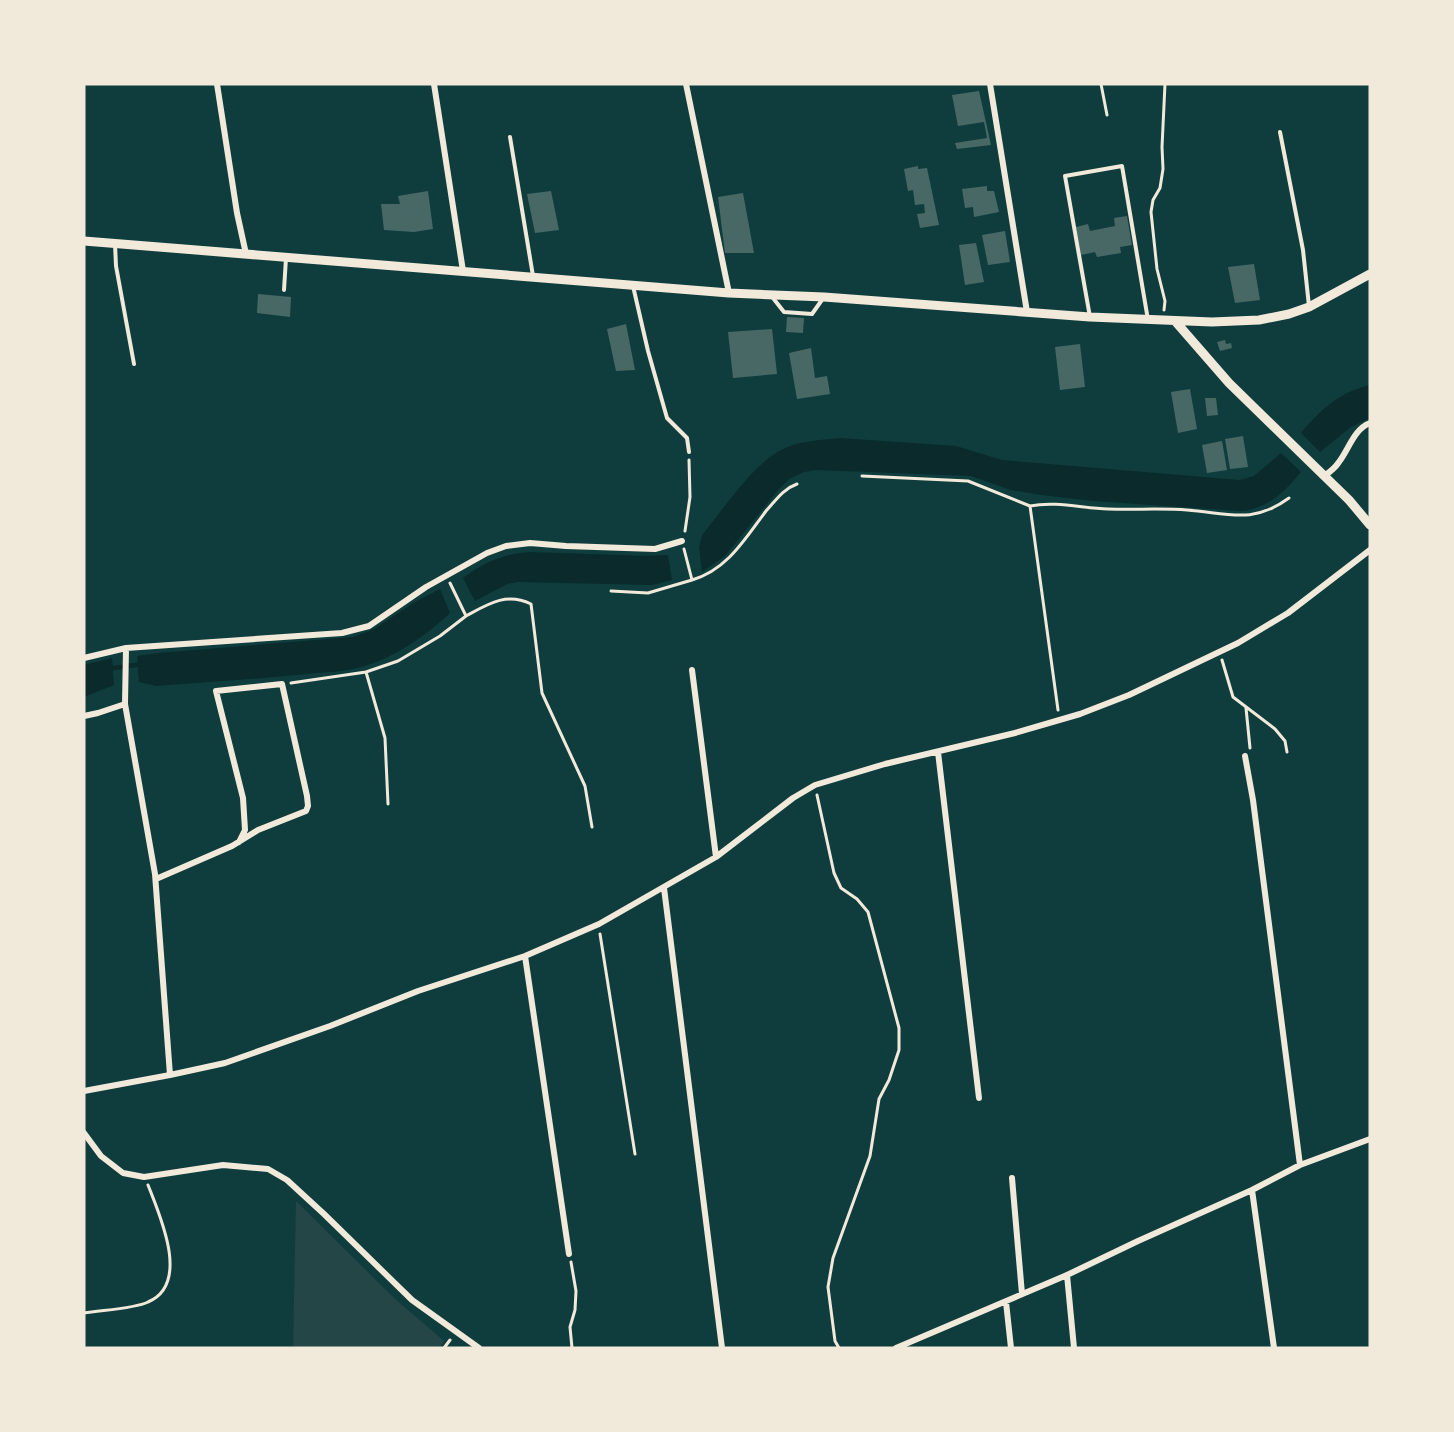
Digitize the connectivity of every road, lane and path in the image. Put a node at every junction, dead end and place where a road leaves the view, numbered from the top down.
1 (217, 84) edge
2 (434, 84) edge
3 (686, 84) edge
4 (990, 84) edge
5 (1101, 84) edge
6 (1165, 84) edge
7 (1107, 115) dead end
8 (1280, 132) dead end
9 (510, 137) dead end
10 (84, 240) edge
11 (115, 243) junction
12 (246, 254) junction
13 (286, 257) junction
14 (463, 271) junction
15 (1370, 274) edge
16 (533, 277) junction
17 (633, 285) junction
18 (284, 290) dead end
19 (729, 293) junction
20 (770, 295) junction
21 (824, 297) junction
22 (1309, 306) junction
23 (1027, 312) junction
24 (1090, 317) junction
25 (1148, 321) junction
26 (1163, 321) junction
27 (1175, 321) junction
28 (134, 364) dead end
29 (1370, 423) edge
30 (689, 452) joint
31 (862, 476) dead end
32 (1324, 476) junction
33 (797, 484) dead end
34 (1289, 498) dead end
35 (1030, 506) junction
36 (1370, 525) edge
37 (682, 541) junction
38 (1370, 550) edge
39 (446, 576) junction
40 (692, 580) junction
41 (611, 591) dead end
42 (466, 616) junction
43 (126, 648) junction
44 (1220, 653) junction
45 (84, 658) edge
46 (692, 670) dead end
47 (366, 672) junction
48 (282, 684) junction
49 (125, 704) junction
50 (84, 716) edge
51 (1060, 720) junction
52 (938, 752) junction
53 (1287, 752) dead end
54 (1245, 756) dead end
55 (815, 785) junction
56 (388, 804) dead end
57 (592, 827) dead end
58 (238, 842) junction
59 (716, 857) junction
60 (156, 879) junction
61 (664, 888) junction
62 (599, 924) junction
63 (525, 956) junction
64 (170, 1075) junction
65 (84, 1091) edge
66 (979, 1098) dead end
67 (84, 1133) edge
68 (1370, 1139) edge
69 (635, 1154) dead end
70 (1300, 1165) junction
71 (144, 1176) junction
72 (1012, 1178) dead end
73 (1252, 1190) junction
74 (569, 1254) joint
75 (1067, 1275) junction
76 (1022, 1294) junction
77 (1006, 1302) junction
78 (84, 1313) edge
79 (918, 1339) junction
80 (479, 1348) edge
81 (572, 1348) edge
82 (722, 1348) edge
83 (838, 1348) edge
84 (896, 1348) edge
85 (919, 1348) edge
86 (1011, 1348) edge
87 (1074, 1348) edge
88 (1274, 1348) edge

1 - 12 street
2 - 14 street
3 - 19 street
4 - 23 street
5 - 7 path
6 - 26 path
8 - 22 lane
9 - 16 lane
10 - 11 main road
11 - 12 main road
11 - 28 lane
12 - 13 main road
13 - 14 main road
13 - 18 lane
14 - 16 main road
15 - 22 main road
16 - 17 main road
17 - 19 main road
17 - 30 lane
19 - 20 main road
20 - 21 main road
20 - 21 lane
21 - 23 main road
22 - 27 main road
23 - 24 main road
24 - 25 main road
24 - 25 lane
25 - 26 main road
26 - 27 main road
27 - 32 main road
29 - 32 street
30 - 37 path
31 - 35 path
32 - 36 main road
33 - 40 path
34 - 35 path
35 - 51 path
37 - 39 street
37 - 40 path
38 - 44 street
39 - 42 path
39 - 43 street
40 - 41 path
42 - 47 path
42 - 57 path
43 - 45 street
43 - 49 street
44 - 51 street
44 - 53 path
46 - 59 street
47 - 48 path
47 - 56 path
48 - 58 street
48 - 58 street
49 - 50 street
49 - 60 street
51 - 52 street
52 - 55 street
52 - 66 street
54 - 70 street
55 - 59 street
55 - 83 path
58 - 60 street
59 - 61 street
60 - 64 street
61 - 62 street
61 - 82 street
62 - 63 street
62 - 69 path
63 - 64 street
63 - 74 street
64 - 65 street
67 - 71 street
68 - 70 street
70 - 73 street
71 - 78 path
71 - 80 street
72 - 76 street
73 - 75 street
73 - 88 street
74 - 81 path
75 - 76 street
75 - 87 street
76 - 77 street
77 - 79 street
77 - 86 street
79 - 84 street
79 - 85 street

